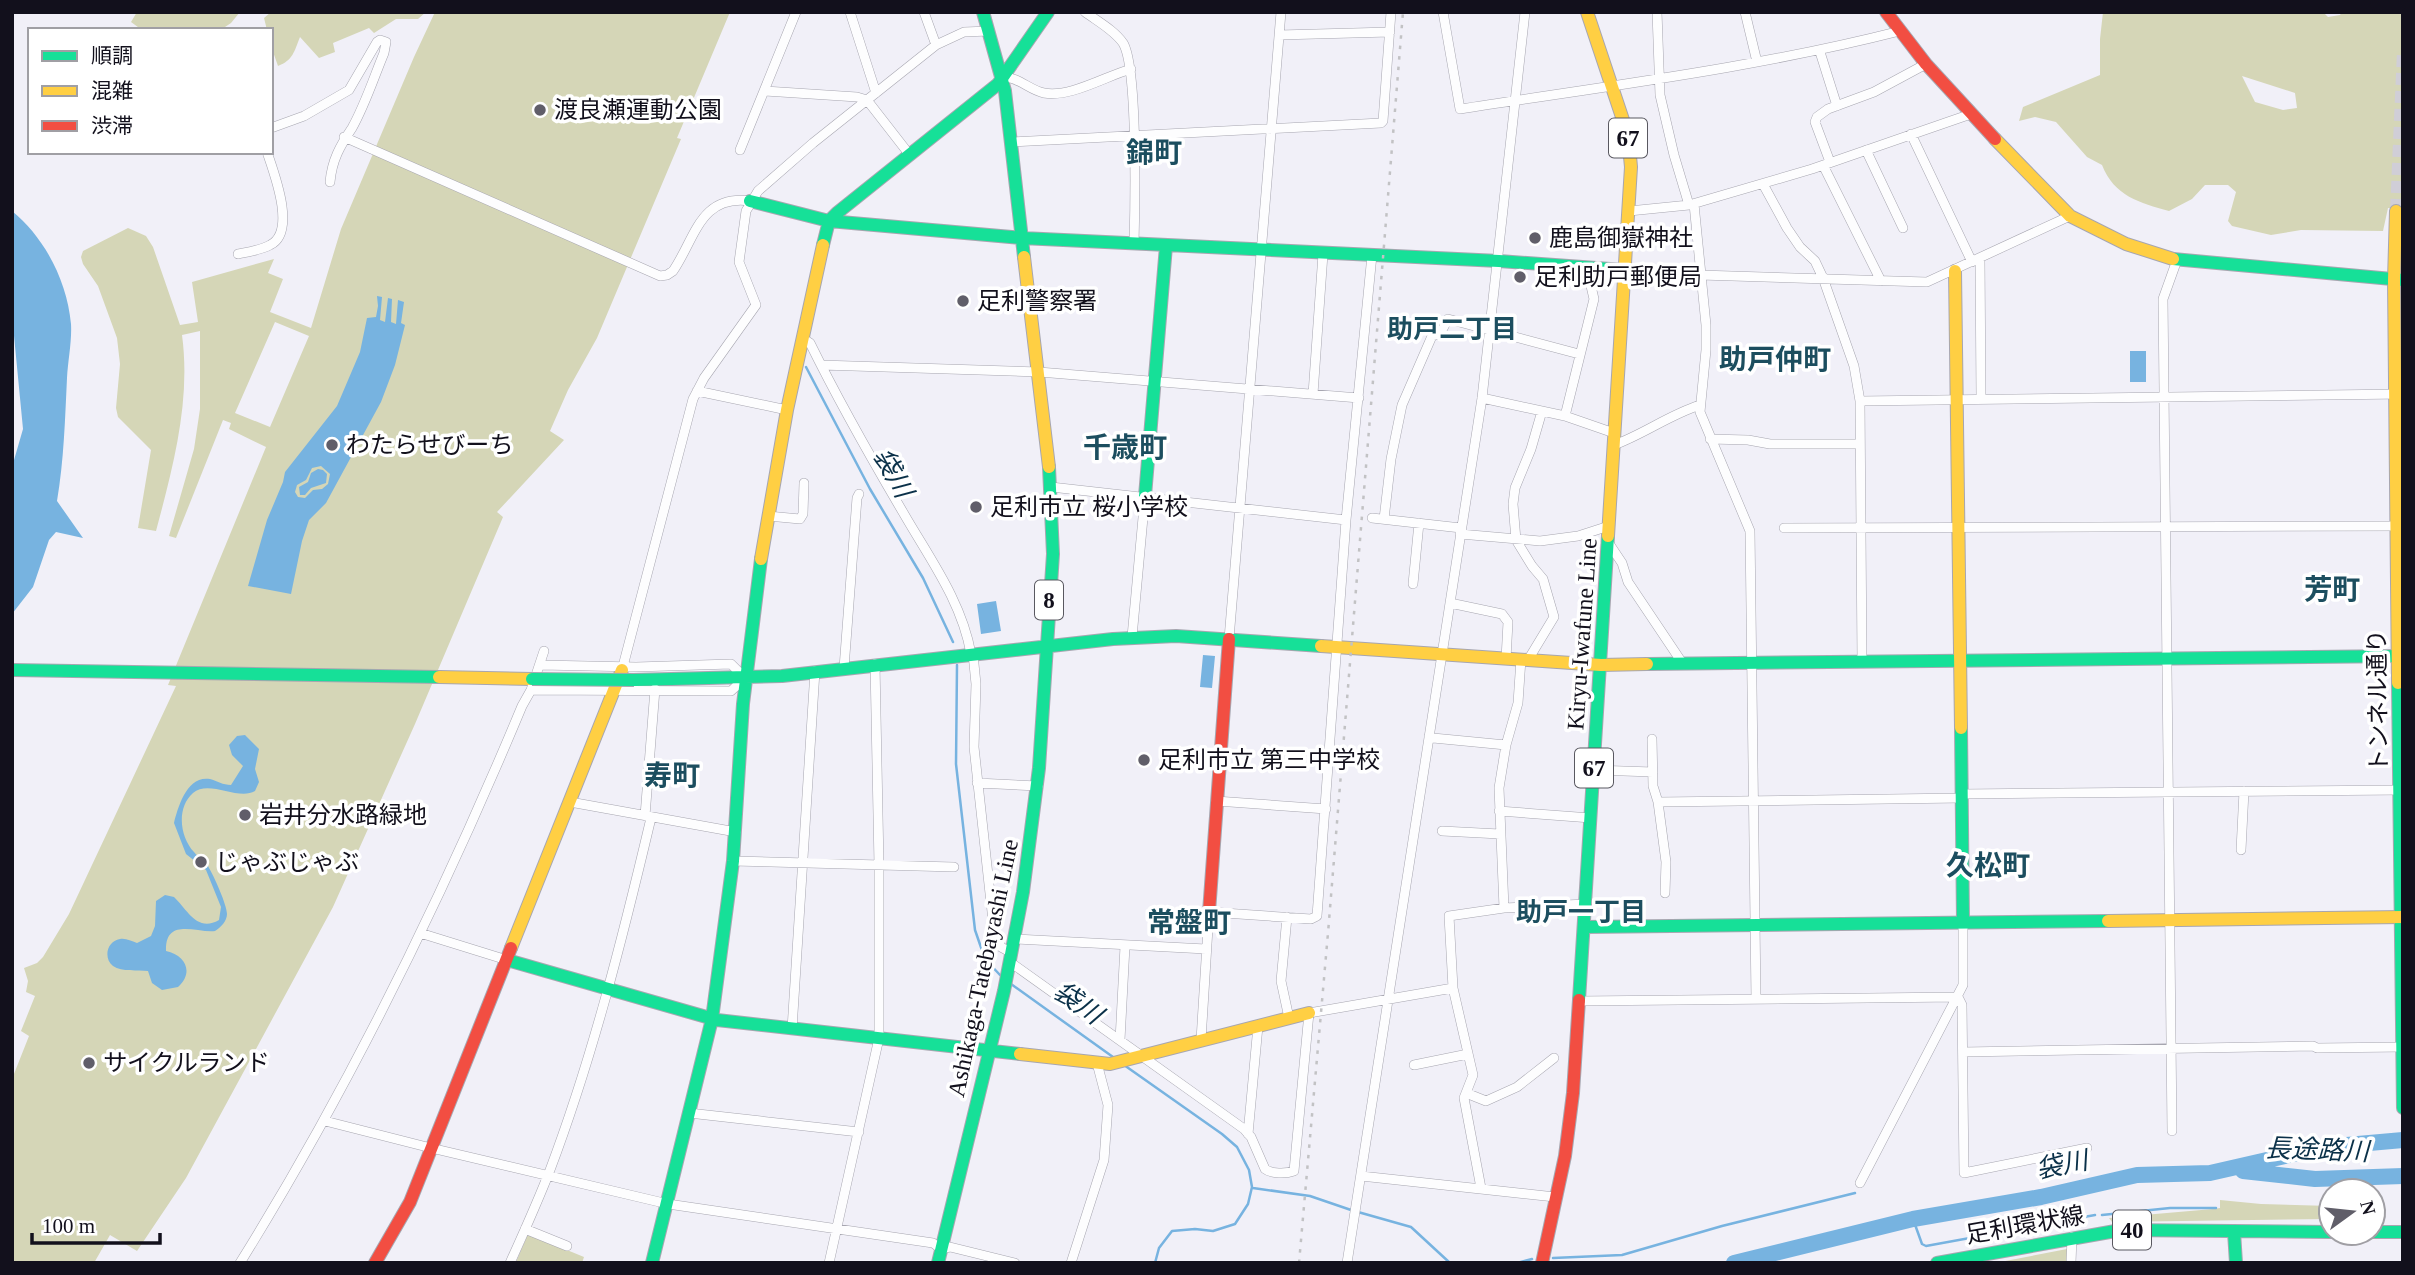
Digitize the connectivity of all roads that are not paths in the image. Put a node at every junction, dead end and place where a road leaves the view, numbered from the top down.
1 (796, 12) edge
2 (850, 12) edge
3 (924, 12) edge
4 (983, 12) edge
5 (1048, 12) edge
6 (1085, 12) edge
7 (1281, 12) edge
8 (1391, 12) edge
9 (1443, 12) edge
10 (1525, 12) edge
11 (1587, 12) edge
12 (1657, 12) edge
13 (1745, 12) edge
14 (1886, 12) edge
15 (989, 31) junction
16 (1900, 31) junction
17 (1390, 32) junction
18 (1279, 35) junction
19 (936, 45) junction
20 (1820, 52) junction
21 (1757, 62) junction
22 (1926, 64) junction
23 (1131, 69) junction
24 (1003, 77) junction
25 (1658, 81) junction
26 (1612, 88) junction
27 (765, 91) junction
28 (876, 93) junction
29 (867, 100) junction
30 (1515, 100) junction
31 (1837, 106) junction
32 (1970, 114) junction
33 (273, 127) edge
34 (1272, 130) junction
35 (1911, 134) junction
36 (1133, 137) junction
37 (348, 139) junction
38 (1011, 142) junction
39 (740, 150) dead end
40 (1866, 150) junction
41 (268, 154) edge
42 (909, 154) junction
43 (1826, 163) junction
44 (330, 182) dead end
45 (1763, 184) junction
46 (750, 201) junction
47 (1692, 204) junction
48 (1629, 211) junction
49 (2396, 211) dead end
50 (2070, 216) junction
51 (830, 221) junction
52 (1902, 228) dead end
53 (1022, 238) junction
54 (1134, 244) junction
55 (1167, 246) junction
56 (1263, 251) junction
57 (238, 254) dead end
58 (1323, 254) junction
59 (1372, 255) junction
60 (1976, 260) junction
61 (2177, 260) junction
62 (1499, 261) junction
63 (1587, 268) junction
64 (1624, 270) junction
65 (1955, 271) junction
66 (1700, 275) junction
67 (1823, 278) junction
68 (2398, 280) edge
69 (1881, 281) junction
70 (1490, 330) junction
71 (802, 338) junction
72 (1579, 354) junction
73 (821, 365) junction
74 (1039, 372) junction
75 (1155, 381) junction
76 (1250, 389) junction
77 (697, 391) junction
78 (1312, 394) junction
79 (2399, 394) edge
80 (2163, 397) junction
81 (1359, 398) junction
82 (1482, 398) junction
83 (1982, 398) junction
84 (1957, 399) junction
85 (1860, 401) junction
86 (1700, 405) junction
87 (787, 410) junction
88 (1542, 411) junction
89 (1566, 416) junction
90 (1614, 439) junction
91 (1710, 439) junction
92 (1860, 444) junction
93 (804, 482) dead end
94 (1051, 487) junction
95 (859, 494) dead end
96 (1145, 496) junction
97 (1241, 507) junction
98 (768, 516) junction
99 (1372, 518) dead end
100 (1384, 519) junction
101 (1346, 520) junction
102 (1419, 523) junction
103 (1609, 526) junction
104 (2400, 526) edge
105 (2164, 527) junction
106 (1784, 528) dead end
107 (1860, 529) junction
108 (1958, 529) junction
109 (1460, 531) junction
110 (1516, 540) junction
111 (1608, 542) junction
112 (1413, 584) dead end
113 (1450, 603) junction
114 (1132, 637) junction
115 (1229, 639) junction
116 (1046, 646) junction
117 (1337, 648) junction
118 (544, 652) dead end
119 (970, 654) junction
120 (1443, 654) junction
121 (2400, 656) edge
122 (2166, 658) junction
123 (1506, 659) junction
124 (1525, 660) junction
125 (1960, 660) junction
126 (1863, 661) junction
127 (1751, 663) junction
128 (875, 664) junction
129 (1683, 664) junction
130 (541, 665) junction
131 (1601, 665) junction
132 (623, 668) junction
133 (844, 668) junction
134 (12, 670) edge
135 (816, 671) junction
136 (746, 678) junction
137 (532, 684) junction
138 (655, 689) junction
139 (614, 691) junction
140 (1429, 736) junction
141 (1652, 739) dead end
142 (1506, 744) junction
143 (1594, 769) junction
144 (1653, 772) junction
145 (977, 783) junction
146 (1038, 786) junction
147 (2401, 790) edge
148 (2244, 791) junction
149 (2167, 792) junction
150 (1962, 796) junction
151 (1216, 801) junction
152 (1753, 801) junction
153 (570, 802) junction
154 (1658, 802) junction
155 (1326, 809) junction
156 (1499, 811) junction
157 (648, 817) junction
158 (1591, 818) junction
159 (1442, 831) dead end
160 (736, 832) junction
161 (1500, 834) junction
162 (2241, 850) dead end
163 (733, 861) junction
164 (803, 864) junction
165 (879, 865) junction
166 (954, 867) dead end
167 (1665, 893) dead end
168 (1586, 904) junction
169 (1504, 908) junction
170 (1209, 912) junction
171 (1287, 918) junction
172 (2402, 918) edge
173 (2169, 920) junction
174 (1963, 921) junction
175 (1755, 925) junction
176 (1584, 927) junction
177 (420, 933) junction
178 (1015, 939) junction
179 (1125, 946) junction
180 (1206, 949) junction
181 (508, 960) junction
182 (1011, 960) junction
183 (608, 989) junction
184 (1453, 989) junction
185 (1958, 996) junction
186 (1389, 998) junction
187 (1756, 999) junction
188 (1579, 1001) junction
189 (1309, 1013) junction
190 (712, 1018) junction
191 (1289, 1018) junction
192 (1258, 1026) junction
193 (792, 1029) junction
194 (879, 1038) junction
195 (1119, 1040) junction
196 (1201, 1040) junction
197 (2402, 1047) edge
198 (989, 1049) junction
199 (2171, 1049) junction
200 (1963, 1052) junction
201 (1468, 1055) junction
202 (1138, 1058) junction
203 (1554, 1058) dead end
204 (1103, 1064) junction
205 (1414, 1065) dead end
206 (1466, 1093) junction
207 (2403, 1108) edge
208 (690, 1113) junction
209 (325, 1121) junction
210 (2172, 1131) dead end
211 (859, 1132) junction
212 (1248, 1134) junction
213 (431, 1148) junction
214 (2087, 1148) dead end
215 (548, 1175) junction
216 (1361, 1176) junction
217 (1860, 1183) dead end
218 (1481, 1188) junction
219 (1555, 1197) junction
220 (668, 1204) junction
221 (525, 1229) junction
222 (837, 1229) junction
223 (2234, 1232) junction
224 (2317, 1232) edge
225 (2072, 1237) junction
226 (567, 1246) dead end
227 (942, 1250) junction
228 (240, 1263) edge
229 (375, 1263) edge
230 (510, 1263) edge
231 (652, 1263) edge
232 (829, 1263) edge
233 (938, 1263) edge
234 (1015, 1263) edge
235 (1071, 1263) edge
236 (1347, 1263) edge
237 (1542, 1263) edge
238 (1937, 1263) edge
239 (2071, 1263) edge
240 (2236, 1263) edge

1 - 27 street
2 - 28 street
3 - 19 street
4 - 15 street, Ashikaga-Tatebayashi Line / 8
5 - 24 street
6 - 23 street
7 - 18 street
8 - 17 street
9 - 30 street
10 - 30 street
11 - 26 street, Kiryu-Iwafune Line / 67
12 - 25 street
13 - 21 street
14 - 16 street
15 - 19 street
15 - 24 street, Ashikaga-Tatebayashi Line / 8
16 - 20 street
16 - 22 street
17 - 18 street
17 - 34 street
18 - 34 street
19 - 28 street
20 - 21 street
20 - 31 street
21 - 25 street
22 - 31 street
22 - 32 street
23 - 24 street
23 - 36 street
24 - 38 street, Ashikaga-Tatebayashi Line / 8
24 - 42 street
25 - 26 street
25 - 47 street
26 - 30 street
26 - 48 street, Kiryu-Iwafune Line / 67
27 - 29 street
27 - 39 street
28 - 29 street
29 - 42 street
29 - 46 street
30 - 62 street
31 - 43 street
32 - 35 street
32 - 50 street
33 - 37 street
34 - 36 street
34 - 56 street
35 - 40 street
35 - 60 street
36 - 38 street
36 - 54 street
37 - 44 street
37 - 46 street
38 - 53 street, Ashikaga-Tatebayashi Line / 8
40 - 43 street
40 - 52 street
41 - 57 street
42 - 51 street
43 - 45 street
43 - 69 street
45 - 47 street
45 - 67 street
46 - 51 street
46 - 77 street
47 - 48 street
47 - 66 street
48 - 64 street, Kiryu-Iwafune Line / 67
49 - 68 street, トンネル通り
50 - 60 street
50 - 61 street
51 - 53 street
51 - 71 street
53 - 54 street
53 - 74 street, Ashikaga-Tatebayashi Line / 8
54 - 55 street
55 - 56 street
55 - 75 street
56 - 58 street
56 - 76 street
58 - 59 street
58 - 78 street
59 - 62 street
59 - 81 street
60 - 65 street
60 - 83 street
61 - 68 street
61 - 80 street
62 - 63 street
62 - 70 street
63 - 64 street
63 - 72 street
64 - 66 street
64 - 90 street, Kiryu-Iwafune Line / 67
65 - 69 street
65 - 84 street
66 - 67 street
66 - 86 street
67 - 69 street
67 - 85 street
68 - 79 street, トンネル通り
70 - 72 street
70 - 82 street
70 - 100 street
71 - 73 street
71 - 87 street
72 - 89 street
73 - 74 street
73 - 119 street
74 - 75 street
74 - 94 street, Ashikaga-Tatebayashi Line / 8
75 - 76 street
75 - 96 street
76 - 78 street
76 - 97 street
77 - 87 street
77 - 132 street
78 - 81 street
79 - 80 street
79 - 104 street, トンネル通り
80 - 83 street
80 - 105 street
81 - 101 street
82 - 88 street
82 - 109 street
83 - 84 street
84 - 85 street
84 - 108 street
85 - 92 street
86 - 90 street
86 - 91 street
87 - 98 street
88 - 89 street
88 - 110 street
89 - 90 street
90 - 103 street, Kiryu-Iwafune Line / 67
91 - 92 street
91 - 127 street
92 - 107 street
93 - 98 street
94 - 96 street
94 - 116 street, Ashikaga-Tatebayashi Line / 8
95 - 133 street
96 - 97 street
96 - 114 street
97 - 101 street
97 - 115 street
98 - 136 street
99 - 100 street
100 - 102 street
101 - 117 street
102 - 109 street
102 - 112 street
103 - 110 street
103 - 111 street, Kiryu-Iwafune Line / 67
104 - 105 street
104 - 121 street, トンネル通り
105 - 108 street
105 - 122 street
106 - 107 street
107 - 108 street
107 - 126 street
108 - 125 street
109 - 110 street
109 - 113 street
110 - 124 street
111 - 129 street
111 - 131 street, Kiryu-Iwafune Line / 67
113 - 120 street
113 - 123 street
114 - 115 street
114 - 116 street
115 - 117 street
115 - 151 street
116 - 119 street
116 - 146 street, Ashikaga-Tatebayashi Line / 8
117 - 120 street
117 - 155 street
118 - 130 street
119 - 128 street
119 - 145 street
120 - 123 street
120 - 140 street
121 - 122 street
121 - 147 street, トンネル通り
122 - 125 street
122 - 149 street
123 - 124 street
124 - 131 street
124 - 142 street
125 - 126 street
125 - 150 street
126 - 127 street
127 - 129 street
127 - 152 street
128 - 133 street
128 - 165 street
129 - 131 street
130 - 132 street
130 - 137 street
131 - 143 street, Kiryu-Iwafune Line / 67
132 - 136 street
132 - 139 street
133 - 135 street
134 - 137 street
135 - 136 street
135 - 164 street
136 - 137 street, bridge
136 - 138 street
136 - 160 street
137 - 139 street
137 - 177 street
138 - 139 street
138 - 157 street
139 - 153 street
140 - 142 street
140 - 186 street
141 - 144 street
142 - 156 street
143 - 144 street
143 - 158 street, Kiryu-Iwafune Line / 67
144 - 154 street
145 - 146 street
145 - 182 street
146 - 178 street, Ashikaga-Tatebayashi Line / 8
147 - 148 street
147 - 172 street, トンネル通り
148 - 149 street
148 - 162 street
149 - 150 street
149 - 173 street
150 - 152 street
150 - 174 street
151 - 155 street
151 - 170 street
152 - 154 street
152 - 175 street
153 - 157 street
153 - 181 street
154 - 167 street
155 - 171 street
156 - 158 street
156 - 161 street
157 - 160 street
157 - 183 street
158 - 168 street, Kiryu-Iwafune Line / 67
159 - 161 street
160 - 163 street
161 - 169 street
163 - 164 street
163 - 190 street
164 - 165 street
164 - 193 street
165 - 166 street
165 - 194 street
168 - 169 street
168 - 176 street, Kiryu-Iwafune Line / 67
169 - 184 street
170 - 171 street
170 - 180 street
171 - 191 street
172 - 173 street
172 - 197 street, トンネル通り
173 - 174 street
173 - 199 street
174 - 175 street
174 - 185 street
175 - 176 street
175 - 187 street
176 - 188 street, Kiryu-Iwafune Line / 67
177 - 181 street
177 - 209 street
178 - 179 street
178 - 182 street, Ashikaga-Tatebayashi Line / 8
179 - 180 street
179 - 195 street
180 - 196 street
181 - 183 street
181 - 213 street
182 - 195 street
182 - 198 street, Ashikaga-Tatebayashi Line / 8
183 - 190 street
183 - 215 street
184 - 186 street
184 - 201 street
185 - 187 street
185 - 200 street
185 - 217 street
186 - 189 street
186 - 216 street
187 - 188 street
188 - 219 street, Kiryu-Iwafune Line / 67
189 - 191 street
189 - 212 street
190 - 193 street
190 - 208 street
191 - 192 street
192 - 196 street
192 - 212 street
193 - 194 street
194 - 198 street
194 - 211 street
195 - 202 street
196 - 202 street
197 - 199 street
197 - 207 street, トンネル通り
198 - 204 street
198 - 227 street, Ashikaga-Tatebayashi Line / 8
199 - 200 street
199 - 210 street
200 - 214 street
201 - 205 street
201 - 206 street
202 - 204 street
202 - 212 street
203 - 206 street
204 - 235 street
206 - 218 street
208 - 211 street
208 - 220 street
209 - 213 street
209 - 228 street
211 - 222 street
213 - 215 street
213 - 229 street
215 - 220 street
215 - 221 street
216 - 218 street
216 - 236 street
218 - 219 street
219 - 237 street, Kiryu-Iwafune Line / 67
220 - 222 street
220 - 231 street
221 - 226 street
221 - 230 street
222 - 227 street
222 - 232 street
223 - 224 street, 足利環状線 / 40
223 - 225 street, 足利環状線 / 40
223 - 240 street
225 - 238 street, 足利環状線 / 40
225 - 239 street
227 - 233 street, Ashikaga-Tatebayashi Line / 8
227 - 234 street

